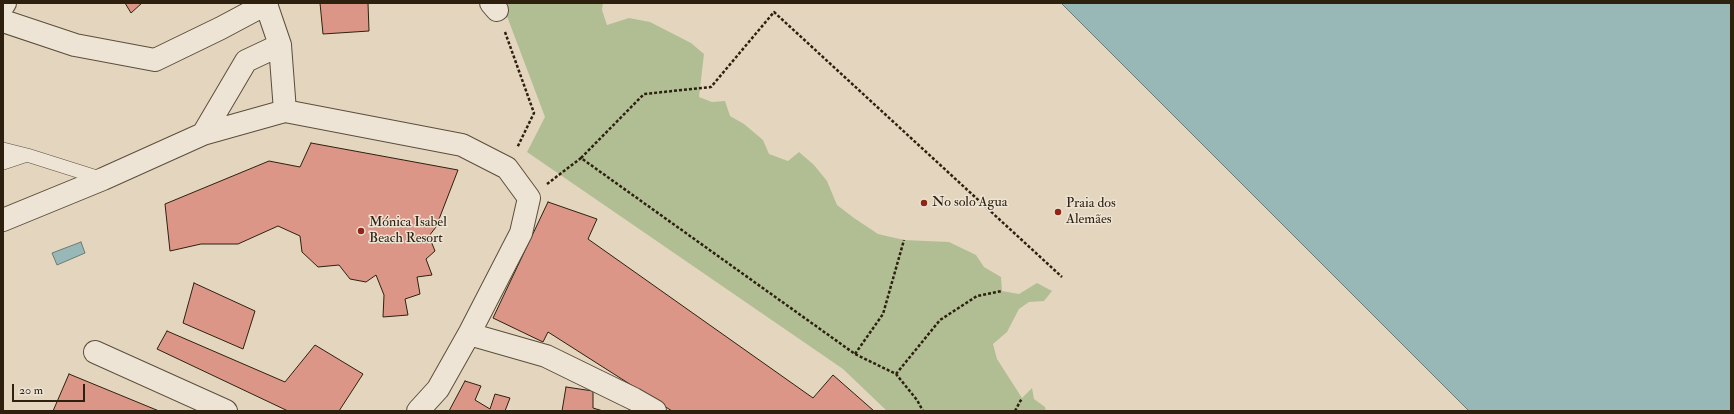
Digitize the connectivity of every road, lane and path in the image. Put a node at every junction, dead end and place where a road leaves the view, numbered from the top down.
1 (5, 3) edge
2 (267, 3) edge
3 (3, 6) edge
4 (494, 7) edge
5 (3, 21) edge
6 (280, 45) junction
7 (286, 111) junction
8 (202, 134) junction
9 (3, 149) edge
10 (26, 155) junction
11 (581, 158) junction
12 (3, 163) edge
13 (507, 168) junction
14 (103, 179) junction
15 (529, 198) junction
16 (3, 220) edge
17 (904, 240) dead end
18 (1062, 277) dead end
19 (1002, 291) dead end
20 (469, 334) junction
21 (95, 352) dead end
22 (855, 354) junction
23 (896, 374) junction
24 (1022, 398) dead end
25 (632, 405) edge
26 (226, 411) edge
27 (418, 411) edge
28 (655, 411) edge
29 (923, 411) edge
30 (1015, 411) edge

1 - 3 street
2 - 5 street
2 - 6 street
4 - 13 path
6 - 7 street
6 - 8 street
7 - 8 street
7 - 13 street
8 - 14 street
9 - 10 lane
10 - 12 lane
10 - 14 lane
11 - 15 path
11 - 18 path
11 - 22 path
13 - 15 street
14 - 16 street
15 - 20 street
17 - 22 path
19 - 23 path
20 - 25 street
20 - 27 street
21 - 26 street
22 - 23 path
23 - 29 path
24 - 30 path
25 - 28 street

